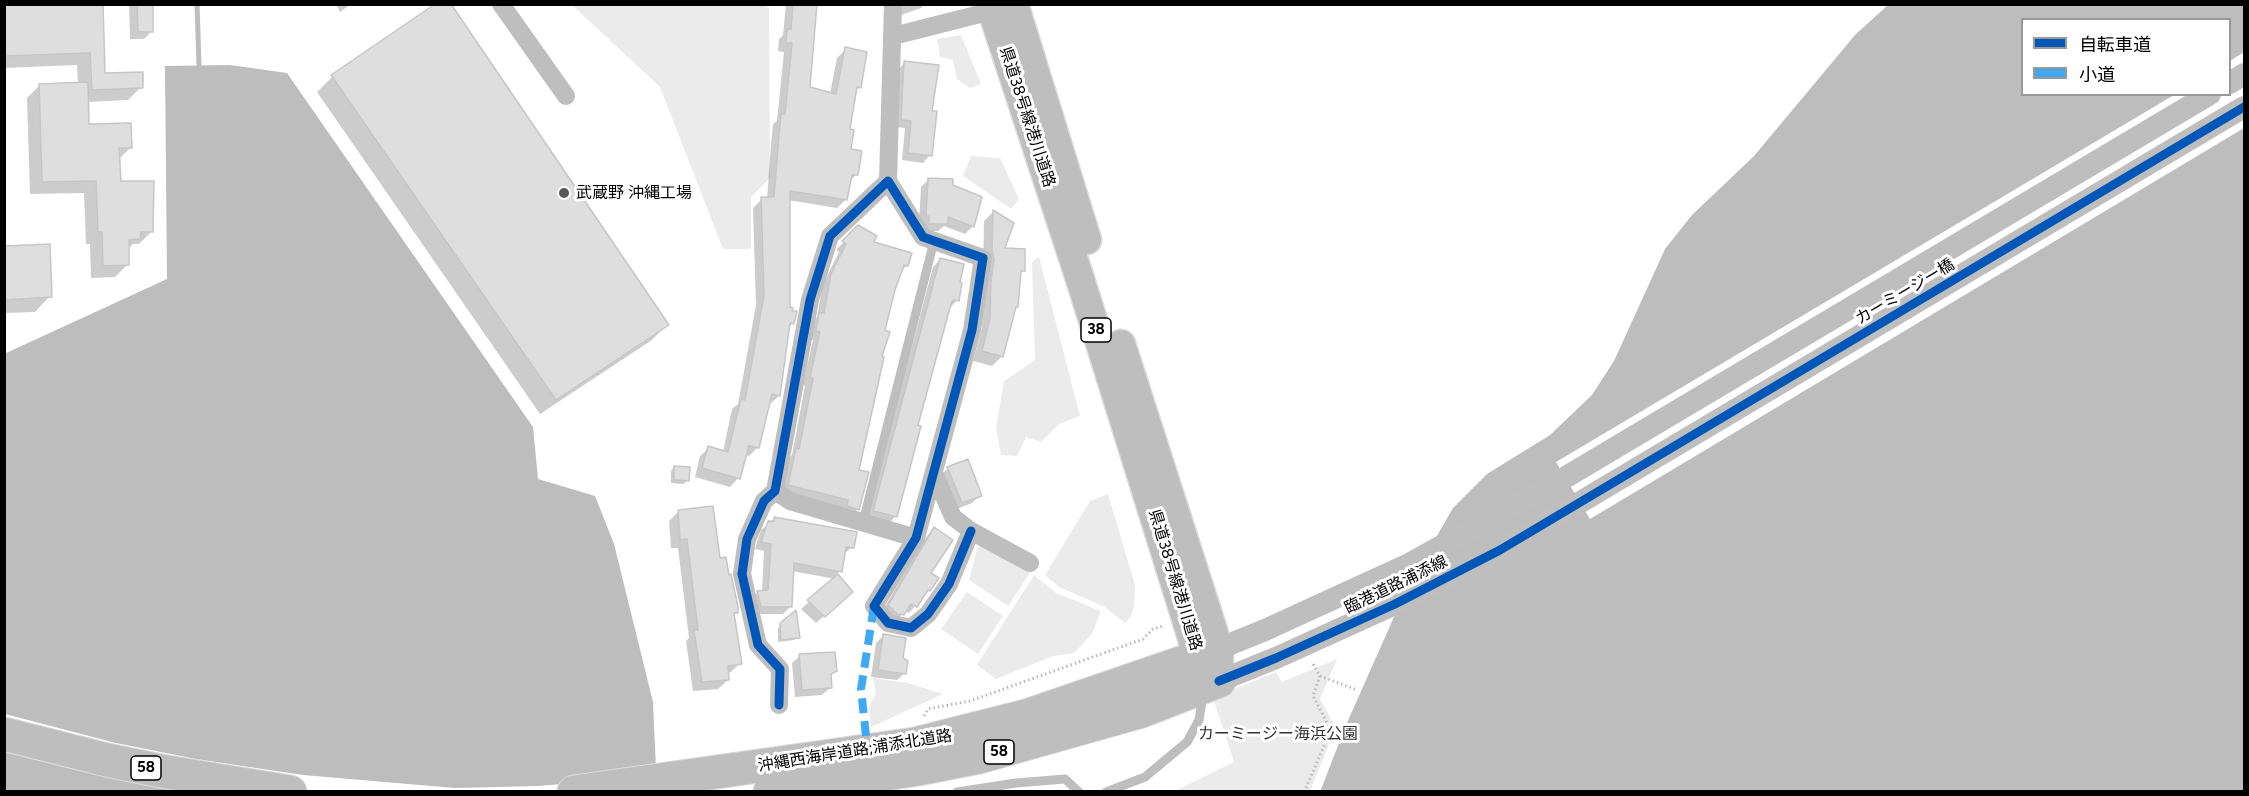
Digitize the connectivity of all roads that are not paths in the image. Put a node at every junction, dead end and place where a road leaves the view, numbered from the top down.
1 (501, 4) edge
2 (893, 4) edge
3 (999, 7) edge
4 (893, 36) junction
5 (2244, 74) edge
6 (2231, 82) edge
7 (566, 96) dead end
8 (2207, 96) edge
9 (2244, 107) edge
10 (888, 181) junction
11 (934, 241) junction
12 (934, 473) junction
13 (1566, 477) joint
14 (775, 491) junction
15 (1580, 503) joint
16 (862, 522) junction
17 (971, 531) junction
18 (916, 537) junction
19 (1030, 563) dead end
20 (1210, 668) junction
21 (779, 705) dead end
22 (4, 734) edge
23 (290, 792) edge
24 (574, 792) edge
25 (770, 792) edge
26 (957, 792) edge
27 (1079, 792) edge
28 (1106, 792) edge

1 - 7 street
2 - 4 street
3 - 4 street
3 - 20 main road, 県道38号線港川道路 / 38
4 - 10 street
5 - 6 street
8 - 13 street, カーミージー橋
9 - 15 street, カーミージー橋
10 - 11 street
10 - 14 street
11 - 12 street
11 - 16 lane
12 - 17 street
12 - 18 street
13 - 20 street, 臨港道路浦添線
14 - 16 street
14 - 21 street
15 - 20 street, 臨港道路浦添線
16 - 18 street
17 - 18 street
17 - 19 street
20 - 24 highway, 沖縄西海岸道路;浦添北道路 / 58
20 - 25 highway, 沖縄西海岸道路;浦添北道路 / 58
20 - 28 lane
22 - 23 highway, 58
26 - 27 lane

